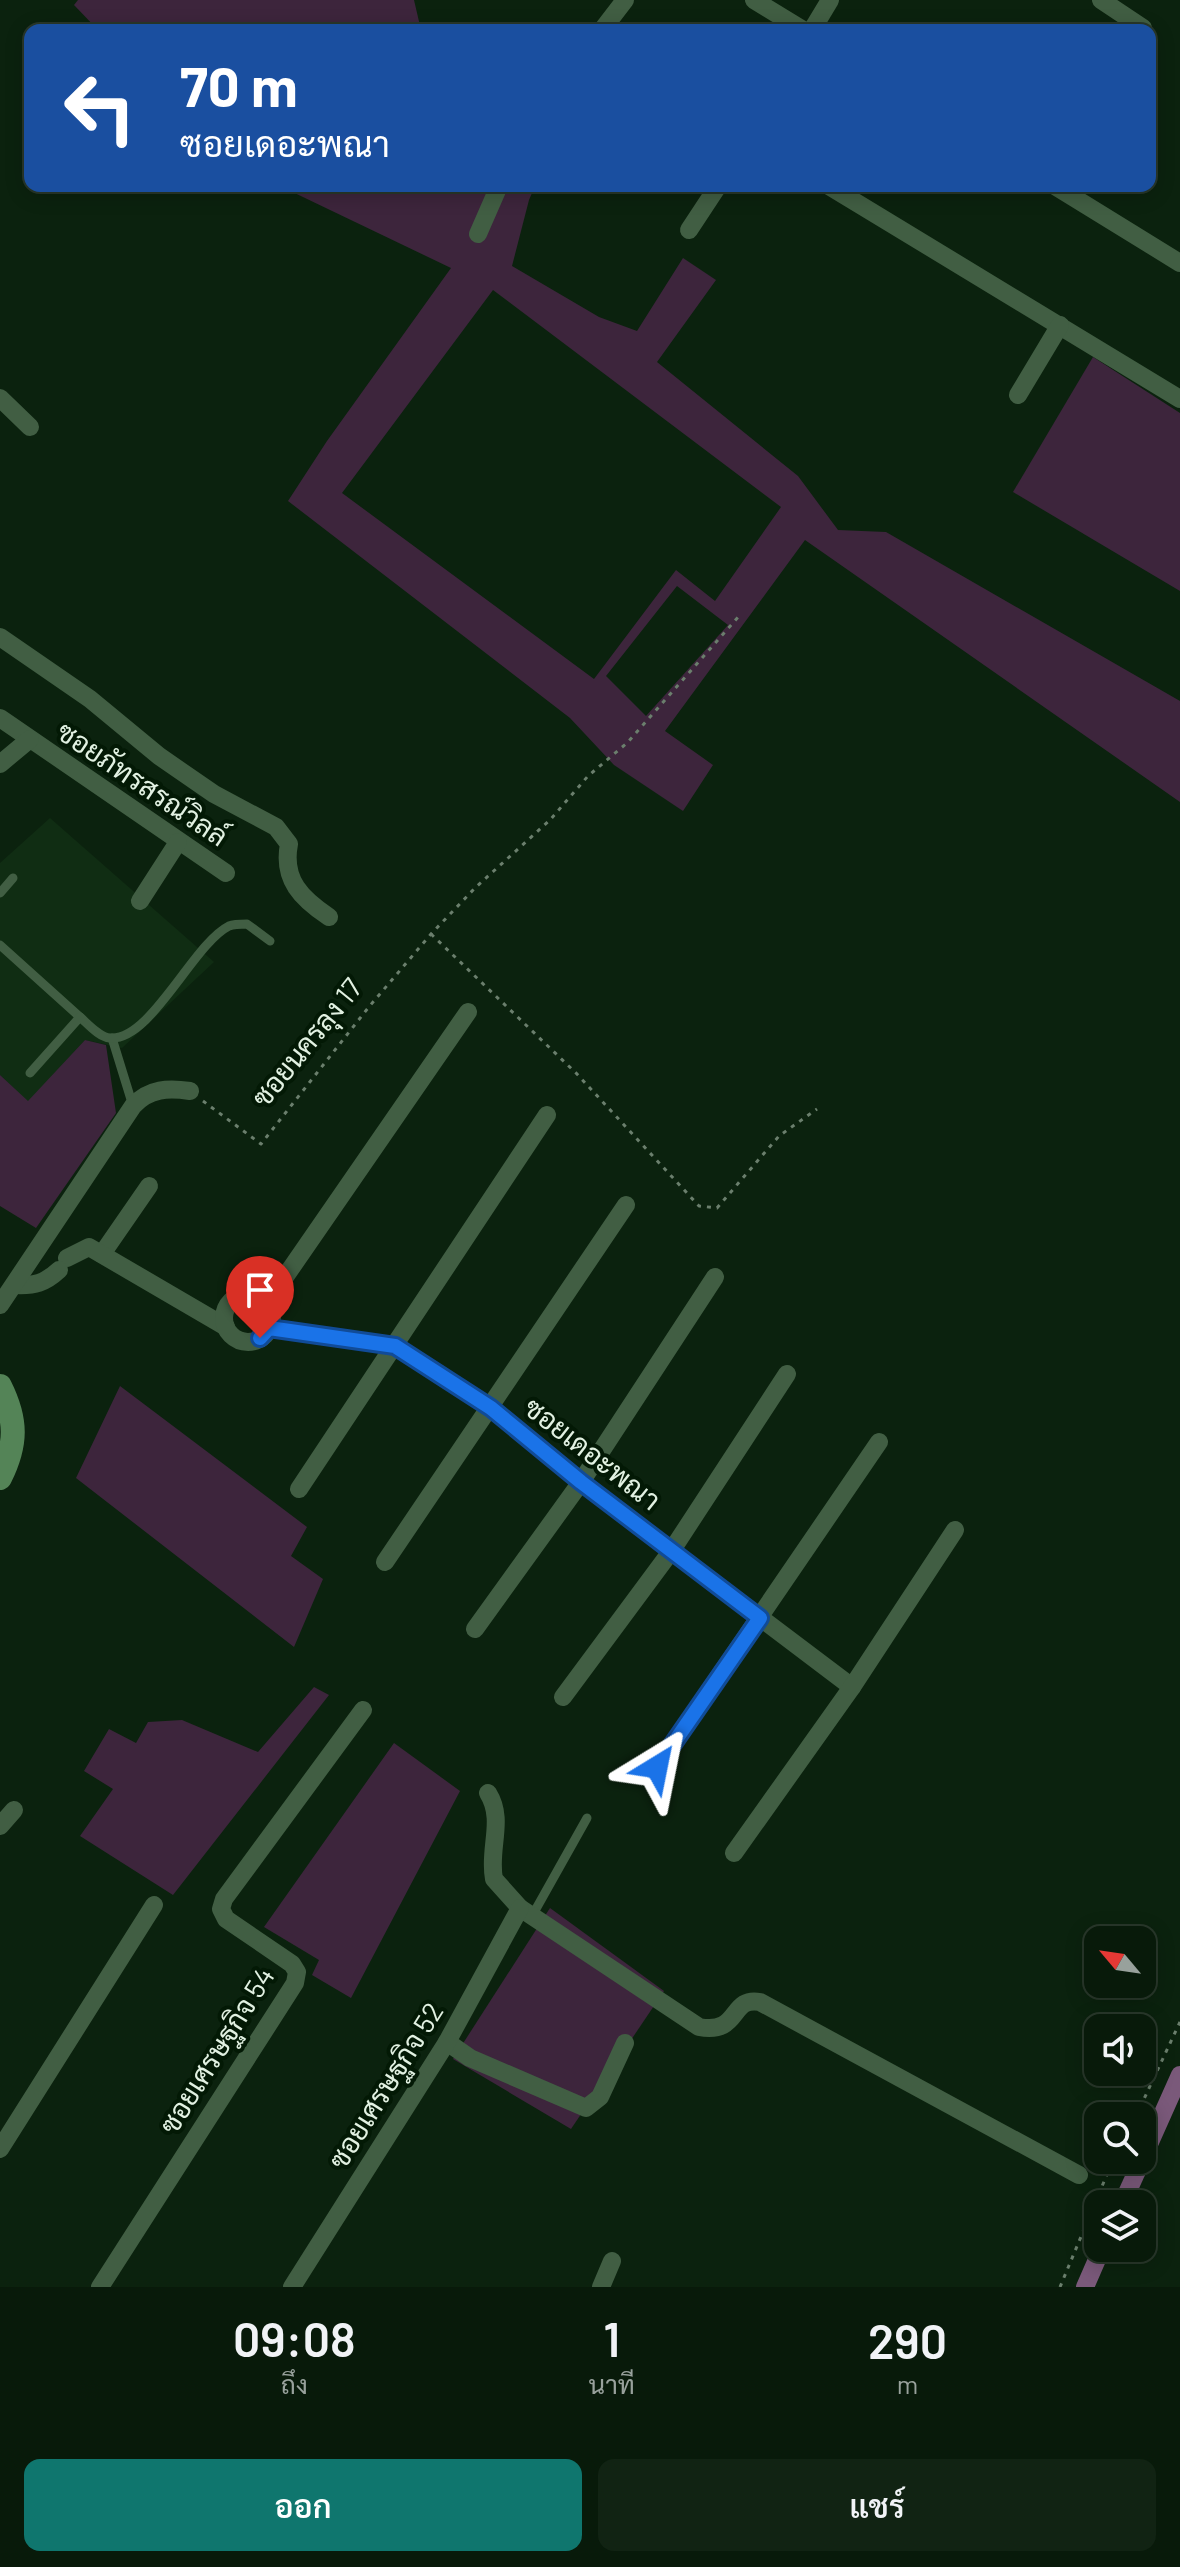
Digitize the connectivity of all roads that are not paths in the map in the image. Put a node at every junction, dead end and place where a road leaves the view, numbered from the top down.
1 (625, 0) edge
2 (754, 0) edge
3 (830, 0) edge
4 (1101, 0) edge
5 (607, 24) edge
6 (793, 24) edge
7 (816, 24) edge
8 (1137, 24) edge
9 (496, 192) edge
10 (714, 192) edge
11 (839, 192) edge
12 (1065, 192) edge
13 (689, 230) dead end
14 (478, 234) dead end
15 (1180, 263) edge
16 (1060, 325) junction
17 (1018, 395) dead end
18 (0, 398) edge
19 (1180, 399) edge
20 (30, 427) dead end
21 (0, 637) edge
22 (0, 718) edge
23 (30, 739) junction
24 (0, 764) edge
25 (178, 842) junction
26 (226, 873) dead end
27 (13, 878) dead end
28 (0, 893) edge
29 (140, 901) dead end
30 (329, 917) dead end
31 (270, 941) dead end
32 (0, 945) edge
33 (468, 1012) dead end
34 (80, 1017) junction
35 (112, 1038) junction
36 (30, 1073) dead end
37 (190, 1091) road end
38 (133, 1106) junction
39 (547, 1115) dead end
40 (149, 1186) dead end
41 (626, 1205) dead end
42 (102, 1254) junction
43 (715, 1277) dead end
44 (15, 1285) junction
45 (267, 1303) junction
46 (0, 1305) edge
47 (226, 1327) junction
48 (269, 1328) junction
49 (395, 1346) junction
50 (787, 1374) dead end
51 (0, 1386) edge
52 (491, 1408) junction
53 (879, 1442) dead end
54 (0, 1478) edge
55 (581, 1482) junction
56 (299, 1489) dead end
57 (955, 1530) dead end
58 (672, 1550) junction
59 (385, 1562) dead end
60 (760, 1618) junction
61 (475, 1629) dead end
62 (852, 1687) junction
63 (563, 1697) dead end
64 (363, 1710) dead end
65 (657, 1767) dead end
66 (488, 1793) dead end
67 (14, 1810) dead end
68 (587, 1818) dead end
69 (0, 1826) edge
70 (734, 1853) dead end
71 (154, 1905) dead end
72 (526, 1912) junction
73 (447, 2042) junction
74 (625, 2043) dead end
75 (0, 2149) edge
76 (1079, 2175) dead end
77 (612, 2261) dead end
78 (100, 2287) edge
79 (292, 2287) edge
80 (601, 2287) edge

1 - 5 street
2 - 6 street
3 - 7 street
4 - 8 street
9 - 14 street
10 - 13 street
11 - 16 street
12 - 15 street
16 - 17 street
16 - 19 street
18 - 20 street
21 - 30 street
22 - 23 street, ซอยภัทรสรณ์วิลล์
23 - 24 street, ซอยภัทรสรณ์วิลล์
23 - 25 street, ซอยภัทรสรณ์วิลล์
25 - 26 street, ซอยภัทรสรณ์วิลล์
25 - 29 street
27 - 28 lane
31 - 35 lane
32 - 34 lane
33 - 45 street
34 - 35 lane
34 - 36 lane
35 - 38 lane
37 - 38 street
38 - 44 street
39 - 49 street
40 - 42 street
41 - 52 street
42 - 44 street
42 - 47 street, ซอยเดอะพณา
43 - 55 street
44 - 46 street
45 - 47 street
45 - 48 street
47 - 48 street, ซอยเดอะพณา
48 - 49 street, ซอยเดอะพณา
49 - 52 street, ซอยเดอะพณา
49 - 56 street
50 - 58 street
51 - 54 street
52 - 55 street, ซอยเดอะพณา
52 - 59 street
53 - 60 street
55 - 58 street, ซอยเดอะพณา
55 - 61 street
57 - 62 street
58 - 60 street, ซอยเดอะพณา
58 - 63 street
60 - 62 street, ซอยเดอะพณา
60 - 65 street
62 - 70 street
64 - 78 street, ซอยเศรษฐกิจ 54
66 - 72 street
67 - 69 street
68 - 72 lane
71 - 75 street
72 - 73 street, ซอยเศรษฐกิจ 52
72 - 76 street
73 - 74 street
73 - 79 street, ซอยเศรษฐกิจ 52
77 - 80 street

